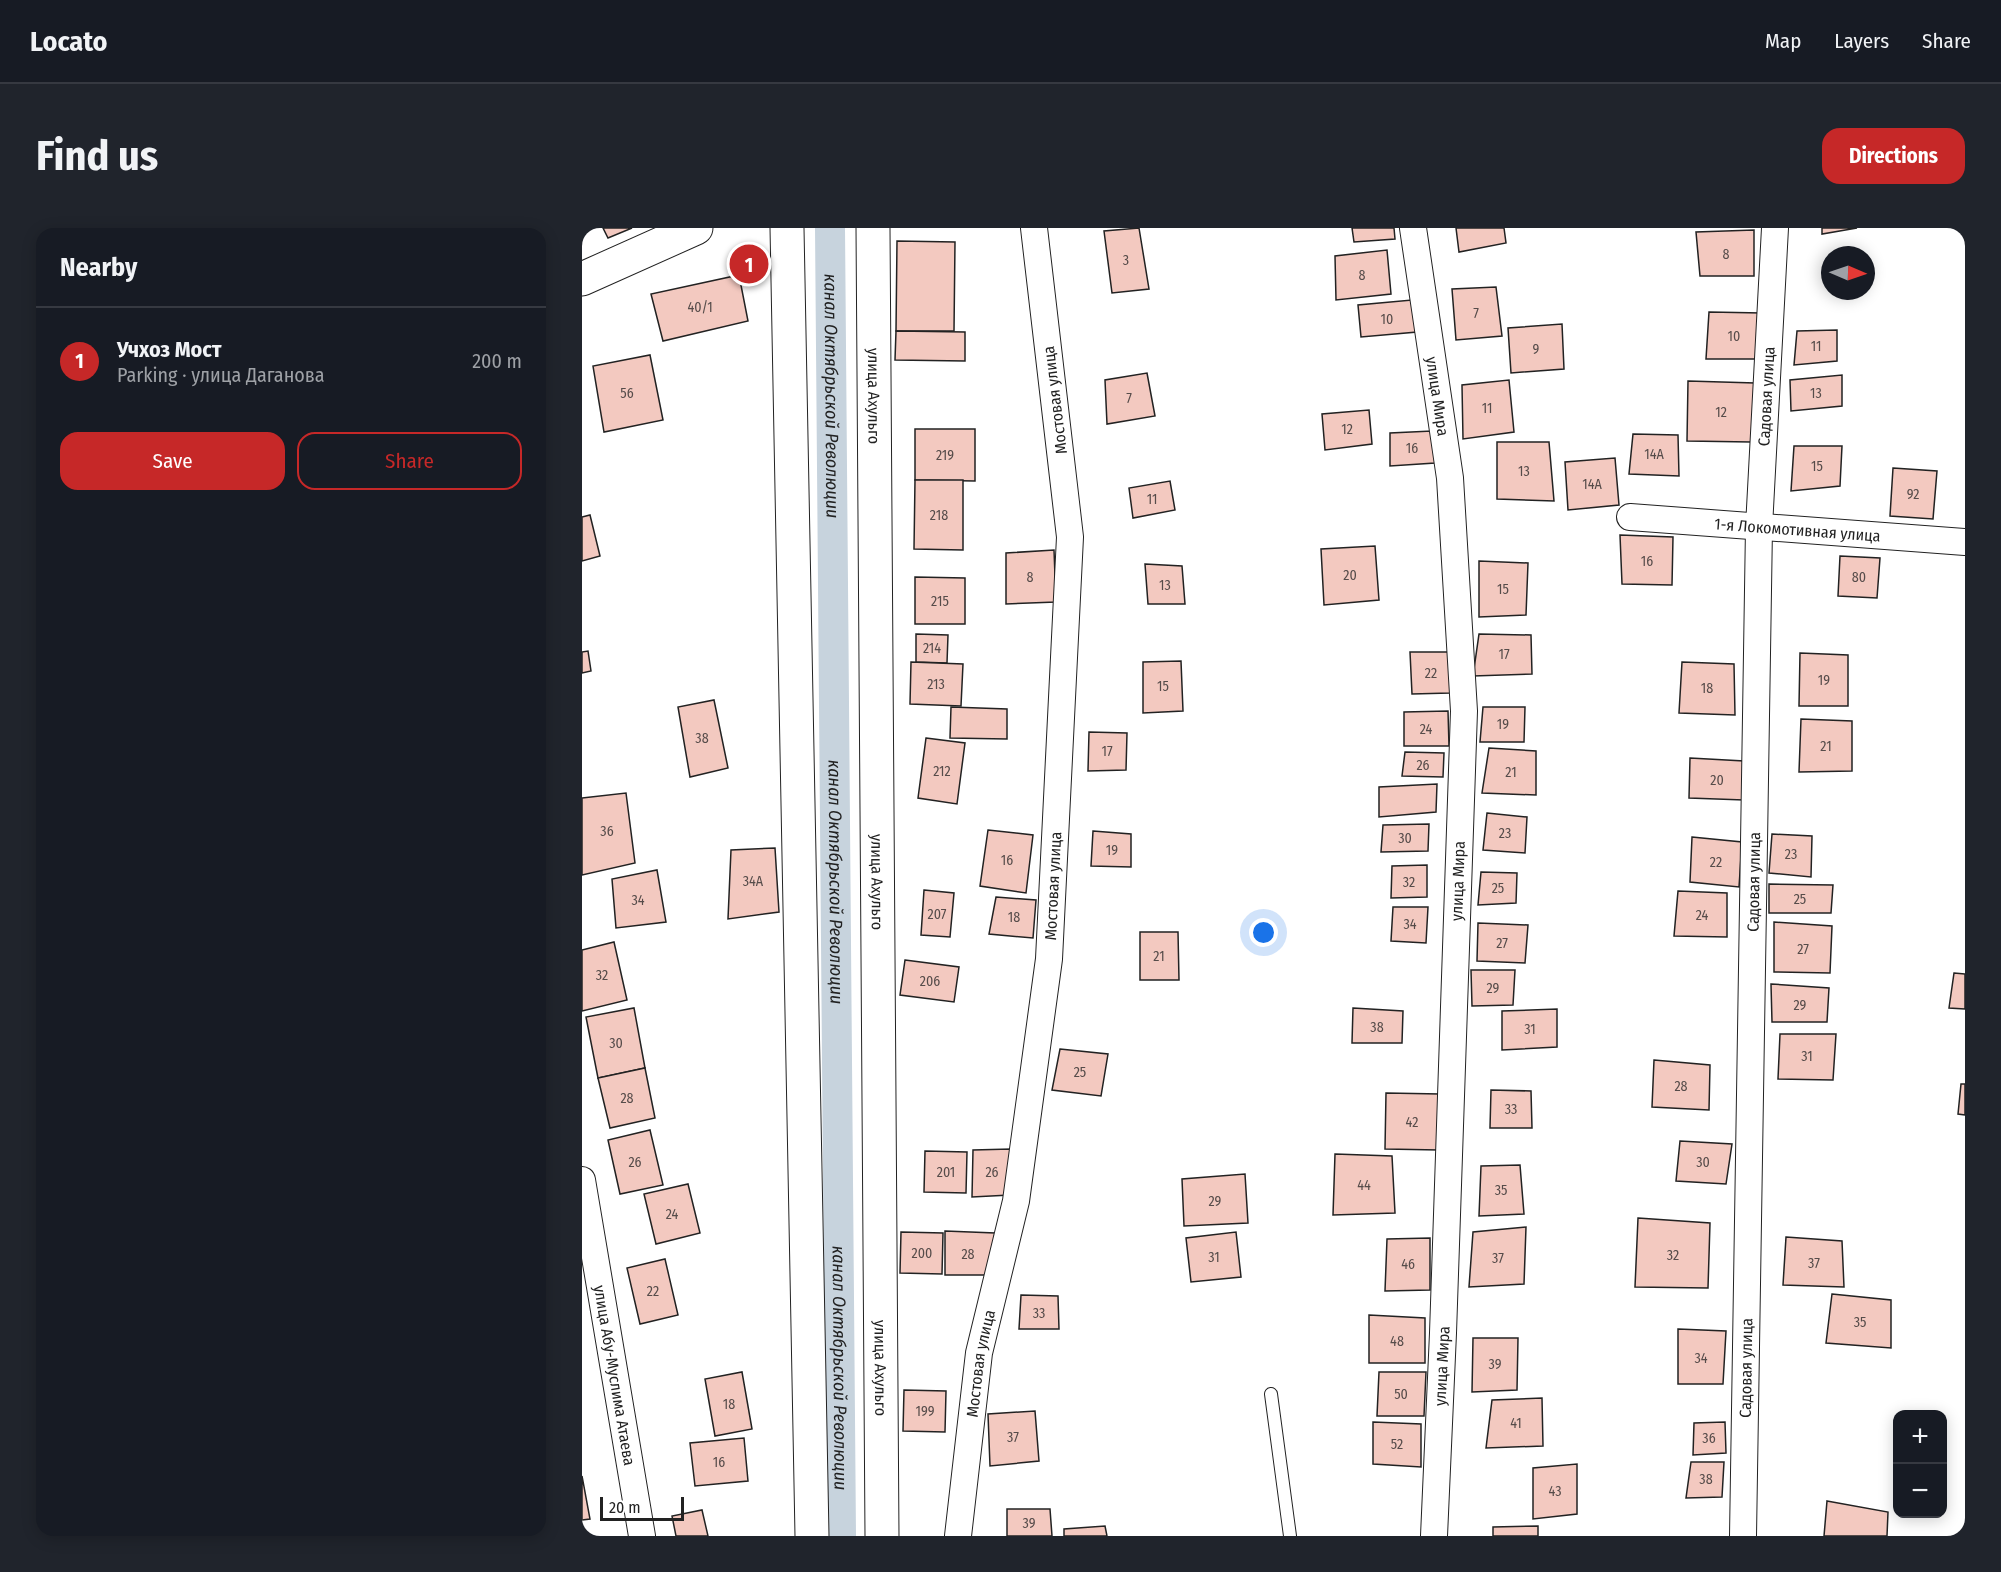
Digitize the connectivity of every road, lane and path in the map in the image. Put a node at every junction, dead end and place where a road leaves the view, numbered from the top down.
1 (670, 228) edge
2 (696, 228) edge
3 (787, 228) edge
4 (873, 228) edge
5 (1034, 228) edge
6 (1413, 228) edge
7 (1775, 228) edge
8 (582, 268) edge
9 (582, 279) edge
10 (1630, 517) dead end
11 (1759, 527) junction
12 (1965, 542) edge
13 (582, 1180) edge
14 (1271, 1394) dead end
15 (642, 1536) edge
16 (812, 1536) edge
17 (882, 1536) edge
18 (958, 1536) edge
19 (1290, 1536) edge
20 (1434, 1536) edge
21 (1743, 1536) edge

1 - 8 main road
2 - 9 main road
3 - 16 main road
4 - 17 main road, улица Ахульго
5 - 18 street, Мостовая улица
6 - 20 street, улица Мира
7 - 11 street, Садовая улица
10 - 11 street, 1-я Локомотивная улица
11 - 12 street, 1-я Локомотивная улица
11 - 21 street, Садовая улица
13 - 15 street, улица Абу-Муслима Атаева
14 - 19 lane

